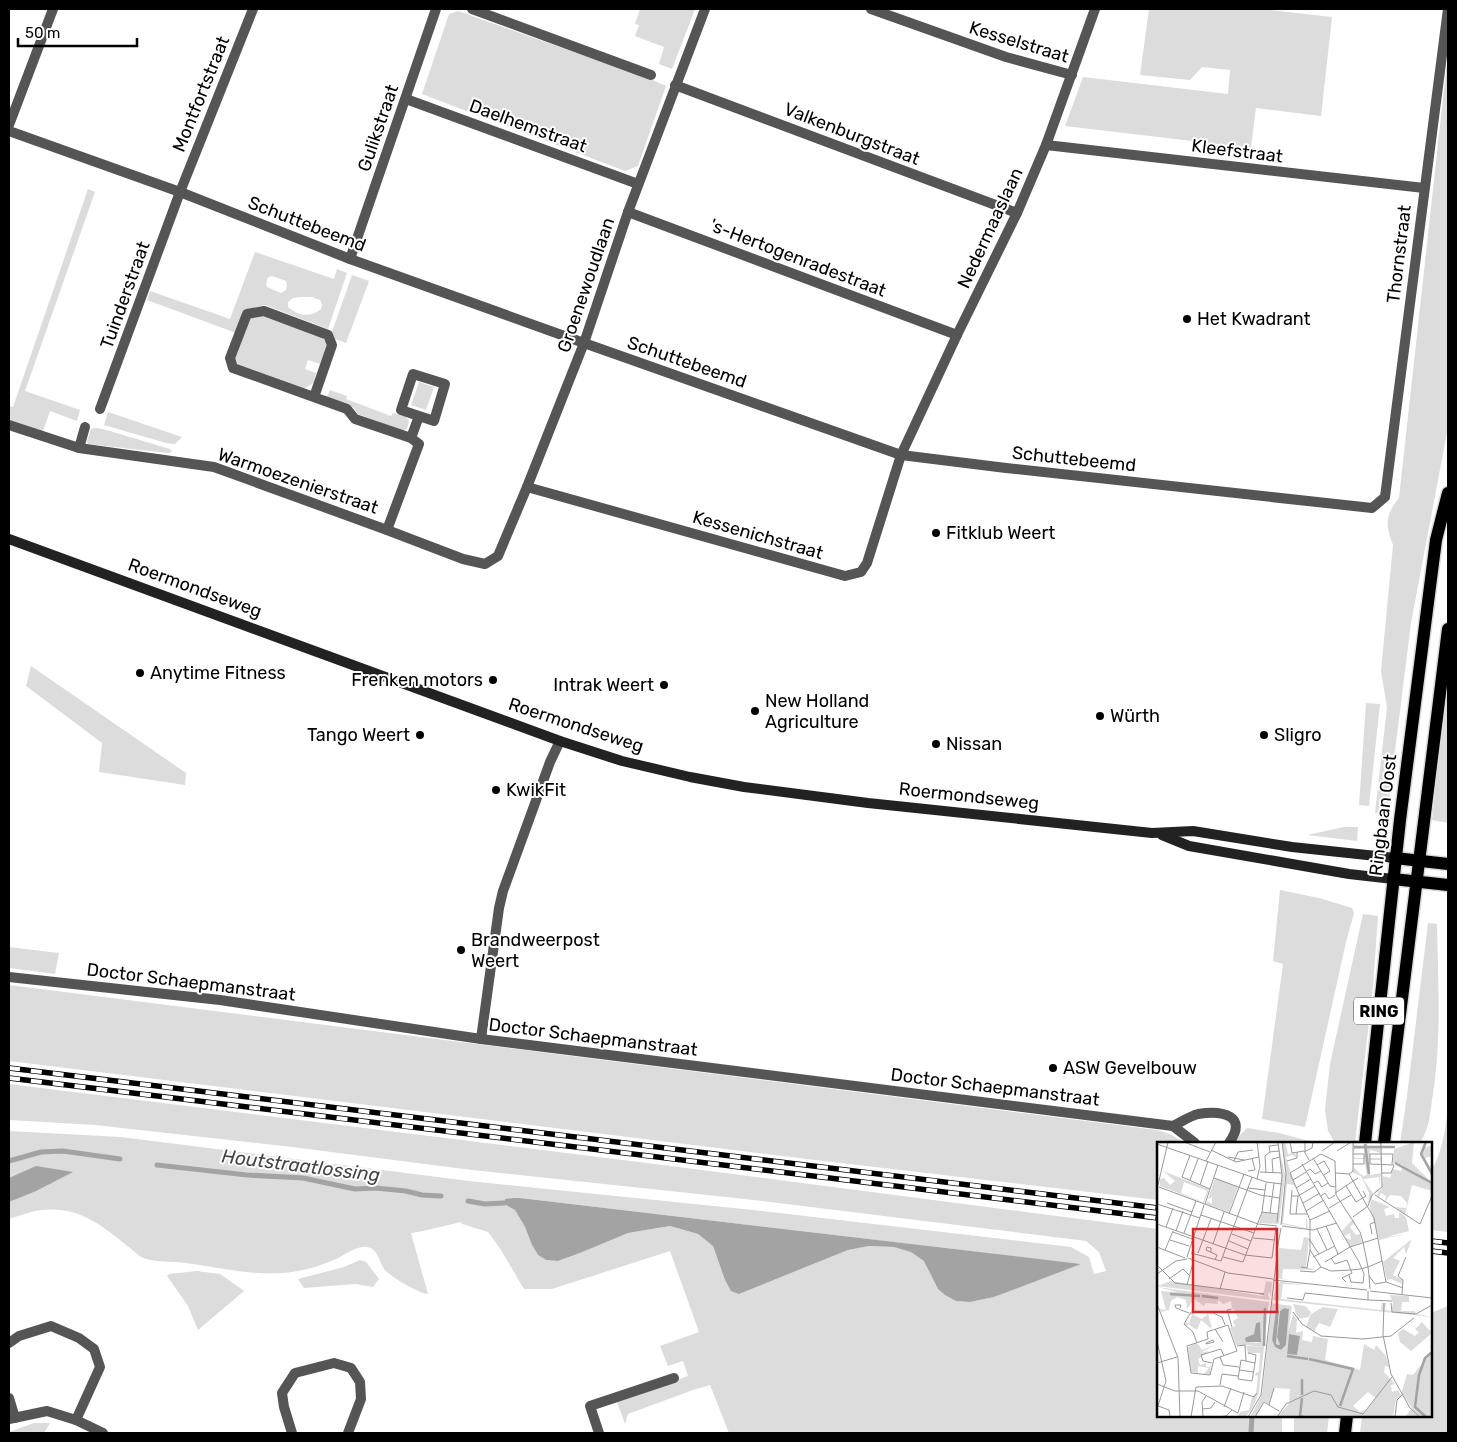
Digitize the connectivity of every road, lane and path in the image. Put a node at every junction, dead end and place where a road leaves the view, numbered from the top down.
1 (53, 9) edge
2 (253, 9) edge
3 (436, 9) edge
4 (472, 9) edge
5 (705, 9) edge
6 (871, 9) edge
7 (1095, 9) edge
8 (1448, 9) edge
9 (651, 75) dead end
10 (1072, 75) junction
11 (675, 85) junction
12 (406, 99) junction
13 (9, 126) edge
14 (9, 132) edge
15 (1046, 145) junction
16 (638, 184) junction
17 (1424, 188) junction
18 (180, 192) junction
19 (628, 212) junction
20 (1017, 213) junction
21 (350, 258) junction
22 (957, 335) junction
23 (584, 343) junction
24 (314, 397) junction
25 (100, 409) dead end
26 (419, 416) junction
27 (9, 426) edge
28 (86, 427) dead end
29 (411, 438) junction
30 (79, 448) junction
31 (901, 455) junction
32 (527, 486) junction
33 (1448, 493) edge
34 (1380, 502) joint
35 (388, 530) junction
36 (9, 539) edge
37 (485, 564) joint
38 (1448, 629) edge
39 (560, 741) junction
40 (1158, 834) junction
41 (1395, 858) junction
42 (1419, 861) junction
43 (1448, 864) edge
44 (1393, 879) junction
45 (1416, 881) junction
46 (1448, 885) edge
47 (9, 977) edge
48 (482, 1039) junction
49 (1173, 1126) junction
50 (1194, 1142) edge
51 (1230, 1142) edge
52 (1365, 1142) edge
53 (1384, 1142) edge
54 (9, 1343) edge
55 (674, 1378) dead end
56 (9, 1398) edge
57 (1347, 1417) edge
58 (12, 1418) edge
59 (76, 1420) junction
60 (103, 1433) edge
61 (292, 1433) edge
62 (348, 1433) edge
63 (599, 1433) edge
64 (1345, 1433) edge

1 - 13 street
2 - 18 street, Montfortstraat
3 - 12 street, Gulikstraat
4 - 9 street
5 - 11 street, Groenewoudlaan
6 - 10 street, Kesselstraat
7 - 10 street, Nedermaaslaan
8 - 17 street, Thornstraat
10 - 15 street, Nedermaaslaan
11 - 16 street, Groenewoudlaan
11 - 20 street, Valkenburgstraat
12 - 16 street, Daelhemstraat
12 - 21 street, Gulikstraat
14 - 18 street, Schuttebeemd
15 - 17 street, Kleefstraat
15 - 20 street, Nedermaaslaan
16 - 19 street, Groenewoudlaan
17 - 34 street, Thornstraat
18 - 21 street, Schuttebeemd
18 - 25 street, Tuinderstraat
19 - 22 street, 's-Hertogenradestraat
19 - 23 street, Groenewoudlaan
20 - 22 street, Nedermaaslaan
21 - 23 street, Schuttebeemd
22 - 31 street, Nedermaaslaan
23 - 31 street, Schuttebeemd
23 - 32 street, Groenewoudlaan
24 - 24 street
24 - 29 street
26 - 26 street
26 - 29 street
27 - 30 street, Warmoezenierstraat
28 - 30 street
29 - 35 street
30 - 35 street, Warmoezenierstraat
31 - 32 street, Kessenichstraat
31 - 34 street, Schuttebeemd
32 - 37 street, Groenewoudlaan
33 - 41 main road, Ringbaan Oost / RING
35 - 37 street, Warmoezenierstraat
36 - 39 street, Roermondseweg
38 - 42 main road, RING
39 - 40 street, Roermondseweg
39 - 48 street
40 - 41 street, Roermondseweg
40 - 44 street, Roermondseweg
41 - 42 main road, Roermondseweg
41 - 44 main road, Ringbaan Oost / RING
42 - 43 main road, Roermondseweg
42 - 45 main road, RING
44 - 45 main road, Roermondseweg
44 - 52 main road, Ringbaan Oost / RING
45 - 46 main road, Roermondseweg
45 - 53 main road, RING
47 - 48 street, Doctor Schaepmanstraat
48 - 49 street, Doctor Schaepmanstraat
49 - 50 street
49 - 51 street
54 - 59 street
55 - 63 street
56 - 58 street
57 - 64 main road
58 - 59 street
59 - 60 street
61 - 62 street

